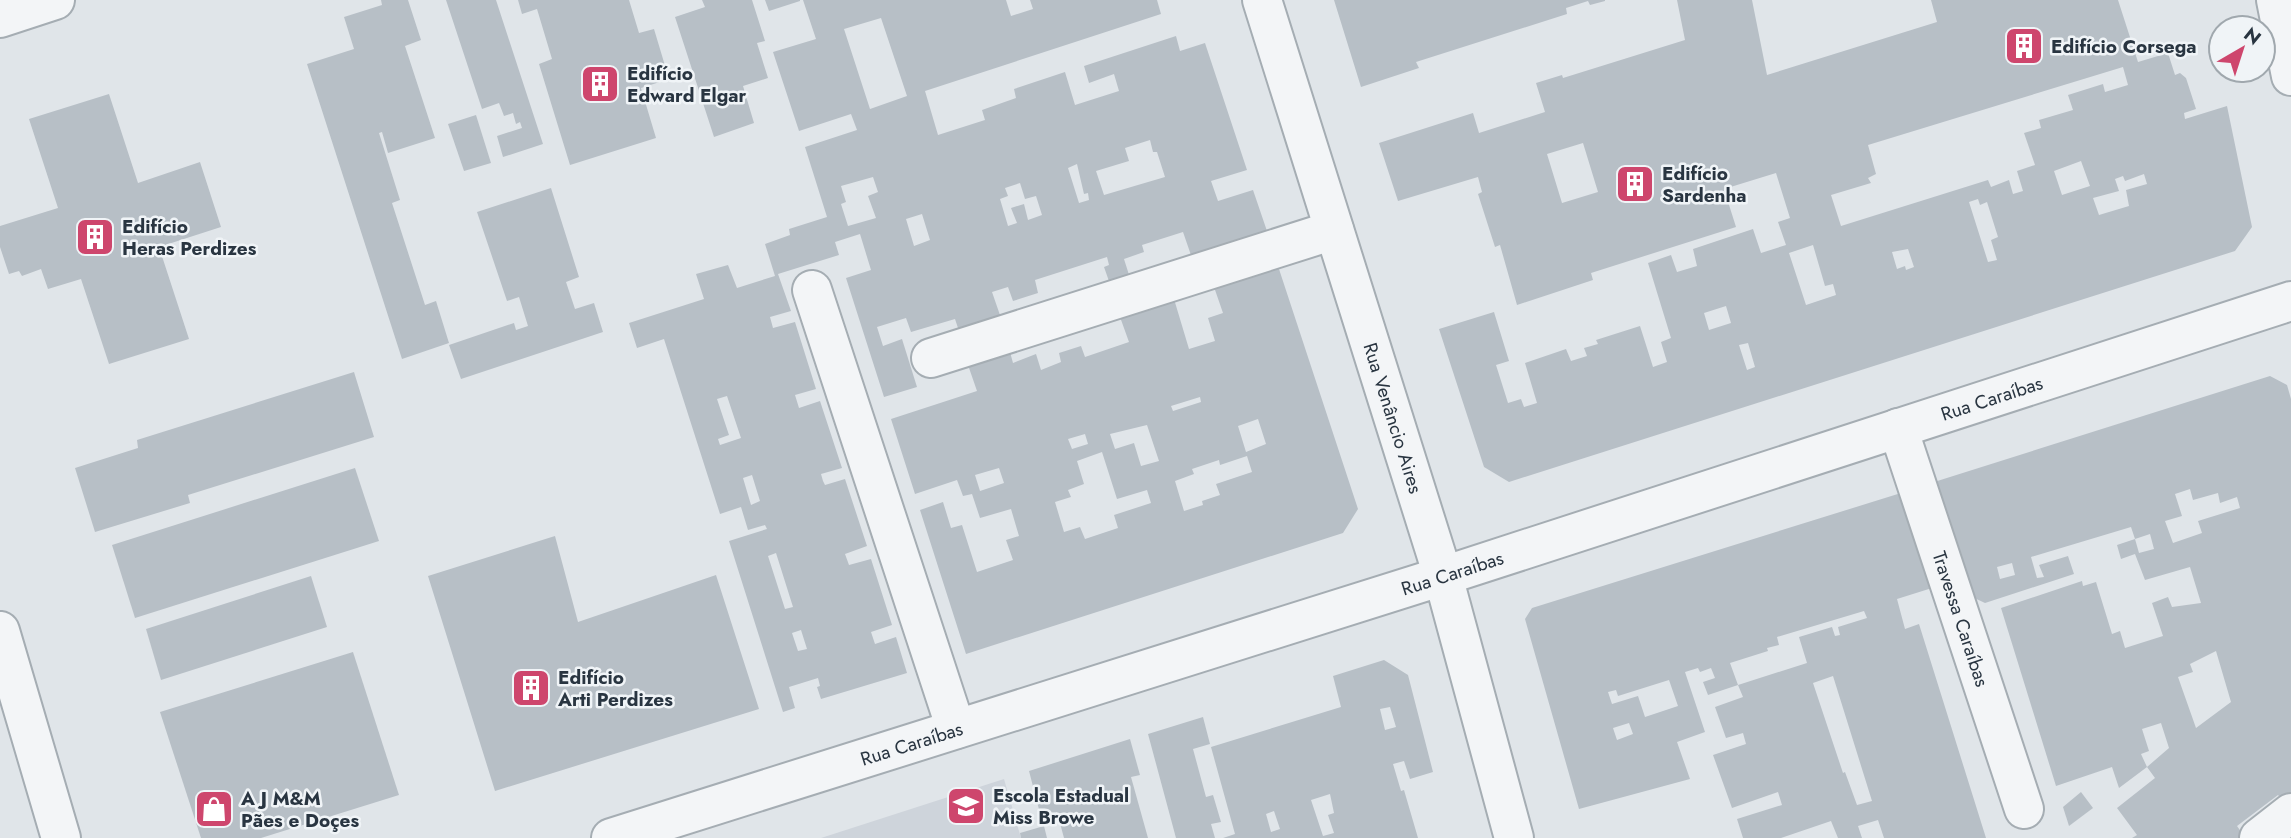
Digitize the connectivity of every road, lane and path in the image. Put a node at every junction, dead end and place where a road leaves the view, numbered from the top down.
1 (55, 0) edge
2 (1262, 0) edge
3 (2276, 0) edge
4 (0, 18) edge
5 (2291, 76) edge
6 (1334, 230) junction
7 (812, 290) dead end
8 (2291, 301) edge
9 (931, 358) dead end
10 (1898, 428) junction
11 (1443, 576) junction
12 (0, 631) edge
13 (956, 729) junction
14 (2024, 809) dead end
15 (2291, 813) edge
16 (61, 838) edge
17 (611, 838) edge
18 (1514, 838) edge
19 (2259, 838) edge

1 - 4 street
2 - 6 street, Rua Venâncio Aires
3 - 5 street
6 - 9 street
6 - 11 street, Rua Venâncio Aires
7 - 13 street
8 - 10 street, Rua Caraíbas
10 - 11 street, Rua Caraíbas
10 - 14 street, Travessa Caraíbas
11 - 13 street, Rua Caraíbas
11 - 18 street, Rua Venâncio Aires
12 - 16 street
13 - 17 street, Rua Caraíbas
15 - 19 street

